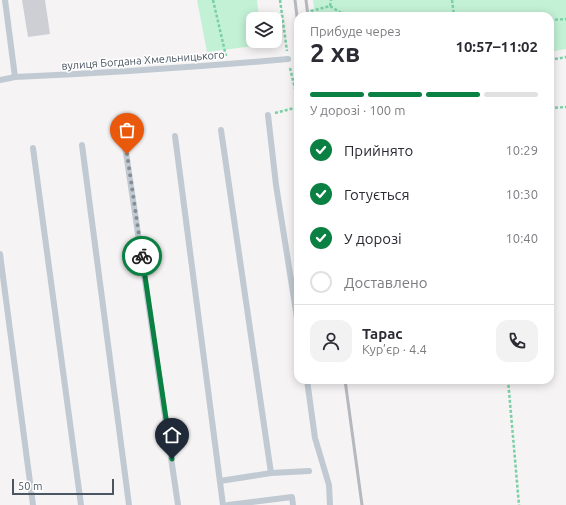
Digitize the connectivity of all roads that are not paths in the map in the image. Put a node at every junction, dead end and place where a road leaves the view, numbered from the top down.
1 (5, 0) edge
2 (288, 59) road end
3 (16, 77) junction
4 (0, 80) edge
5 (268, 115) road end
6 (221, 130) dead end
7 (175, 136) dead end
8 (124, 139) dead end
9 (82, 145) dead end
10 (33, 148) dead end
11 (0, 254) edge
12 (294, 299) edge
13 (308, 384) edge
14 (309, 471) dead end
15 (270, 473) junction
16 (220, 481) junction
17 (256, 503) edge
18 (33, 505) edge
19 (81, 505) edge
20 (129, 505) edge
21 (178, 505) edge
22 (223, 505) edge
23 (228, 505) edge
24 (293, 505) edge
25 (330, 505) edge

1 - 3 lane
2 - 3 lane, вулиця Богдана Хмельницького
3 - 4 lane, вулиця Богдана Хмельницького
5 - 12 lane
6 - 15 lane
7 - 16 lane
8 - 21 lane
9 - 20 lane
10 - 19 lane
11 - 18 lane
13 - 25 lane
14 - 15 lane
15 - 16 lane
16 - 22 lane
17 - 23 lane
17 - 24 lane

